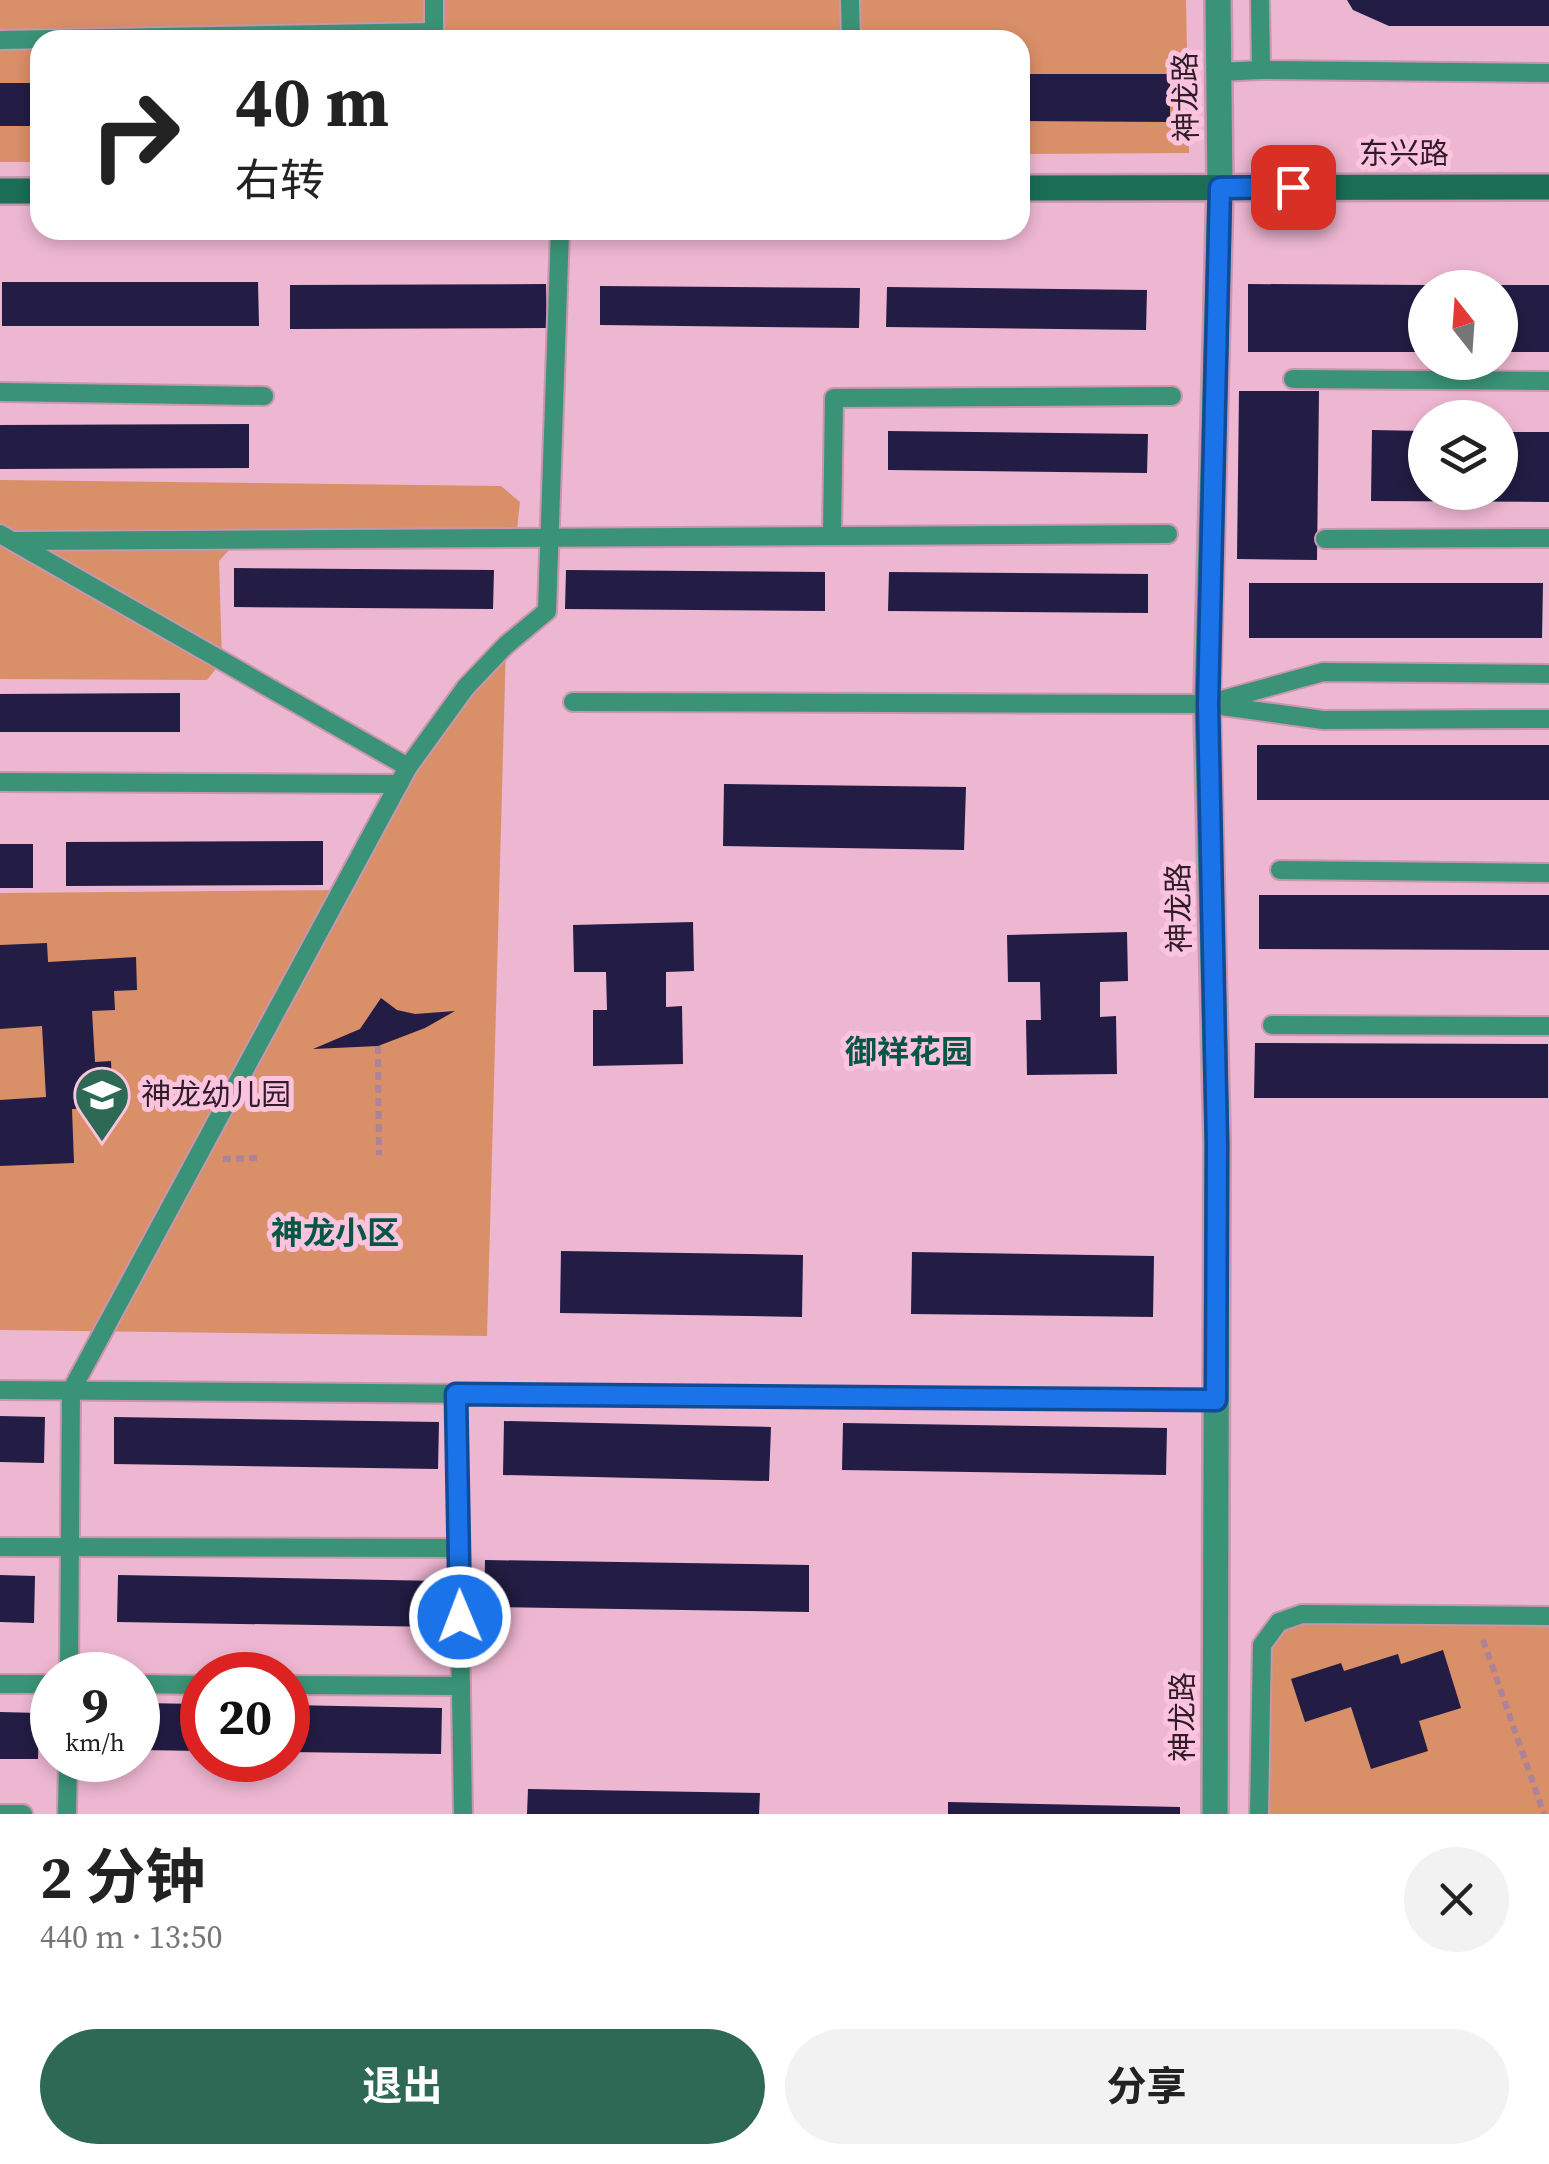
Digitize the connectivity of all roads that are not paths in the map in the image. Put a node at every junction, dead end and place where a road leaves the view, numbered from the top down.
1 (434, 0) edge
2 (850, 0) edge
3 (1218, 0) edge
4 (1260, 0) edge
5 (434, 30) edge
6 (851, 30) edge
7 (0, 40) edge
8 (30, 40) edge
9 (1260, 70) junction
10 (1218, 72) junction
11 (1549, 73) edge
12 (1549, 186) edge
13 (1030, 188) edge
14 (1220, 188) junction
15 (0, 191) edge
16 (30, 191) edge
17 (560, 240) edge
18 (1293, 379) dead end
19 (1549, 380) edge
20 (0, 392) edge
21 (264, 396) dead end
22 (1172, 396) dead end
23 (1168, 534) dead end
24 (832, 536) junction
25 (6, 538) edge
26 (549, 538) junction
27 (1549, 538) edge
28 (1325, 539) dead end
29 (1549, 674) edge
30 (574, 702) dead end
31 (1208, 704) junction
32 (1549, 718) edge
33 (404, 776) junction
34 (0, 782) edge
35 (1280, 870) dead end
36 (1549, 874) edge
37 (1272, 1025) dead end
38 (1549, 1026) edge
39 (0, 1390) edge
40 (71, 1390) junction
41 (456, 1394) junction
42 (1216, 1400) junction
43 (0, 1547) edge
44 (70, 1547) junction
45 (459, 1548) junction
46 (1549, 1616) edge
47 (69, 1652) edge
48 (0, 1684) edge
49 (30, 1684) edge
50 (310, 1685) edge
51 (461, 1686) junction
52 (68, 1782) edge
53 (0, 1814) edge
54 (23, 1814) edge
55 (67, 1814) edge
56 (463, 1814) edge
57 (1215, 1814) edge
58 (1259, 1814) edge

1 - 5 lane
2 - 6 lane
3 - 10 street, 神龙路
4 - 9 lane
7 - 8 lane
9 - 10 lane
9 - 11 lane
10 - 14 street, 神龙路
12 - 14 street, 东兴路
13 - 14 street, 东兴路
14 - 31 street, 神龙路
15 - 16 street
17 - 26 lane
18 - 19 lane
20 - 21 lane
22 - 24 lane
23 - 24 lane
24 - 26 lane
25 - 26 lane
25 - 33 lane
26 - 33 lane
27 - 28 lane
29 - 31 lane
30 - 31 lane
31 - 32 lane
31 - 42 street, 神龙路
33 - 34 lane
33 - 40 lane
35 - 36 lane
37 - 38 lane
39 - 40 lane
40 - 41 lane
40 - 44 lane
41 - 42 lane
41 - 45 lane
42 - 57 street, 神龙路
43 - 44 lane
44 - 45 lane
44 - 47 lane
45 - 51 lane
46 - 58 lane
48 - 49 lane
50 - 51 lane
51 - 56 lane
52 - 55 lane
53 - 54 lane

